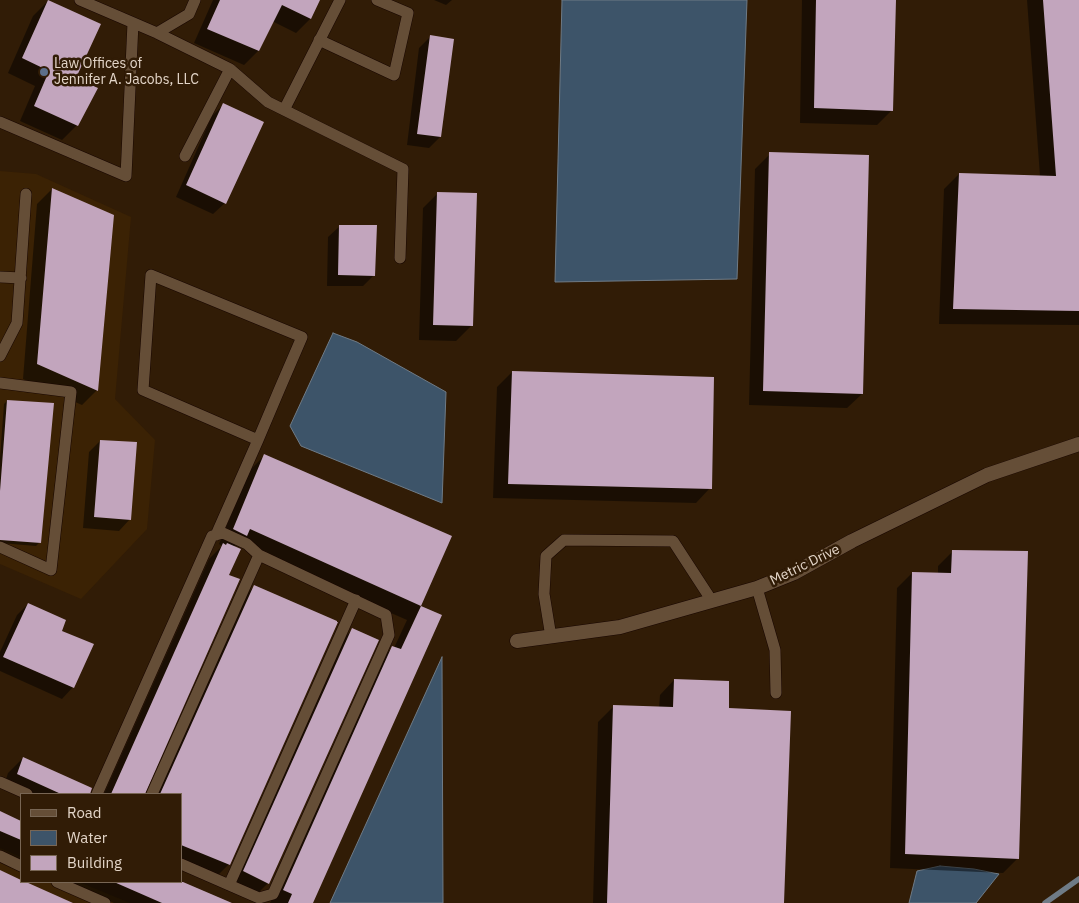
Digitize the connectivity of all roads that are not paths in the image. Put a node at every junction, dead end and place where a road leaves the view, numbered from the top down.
1 (80, 0) edge
2 (195, 0) edge
3 (340, 0) edge
4 (376, 0) edge
5 (133, 23) junction
6 (157, 33) junction
7 (320, 40) junction
8 (230, 70) junction
9 (284, 110) junction
10 (0, 122) edge
11 (185, 156) dead end
12 (26, 194) dead end
13 (400, 258) dead end
14 (0, 278) edge
15 (21, 278) junction
16 (0, 356) edge
17 (0, 383) edge
18 (258, 440) junction
19 (1079, 444) edge
20 (216, 535) junction
21 (0, 548) edge
22 (259, 555) junction
23 (757, 588) junction
24 (356, 600) junction
25 (712, 601) junction
26 (551, 637) junction
27 (517, 641) dead end
28 (776, 693) dead end
29 (0, 782) edge
30 (24, 793) edge
31 (97, 793) edge
32 (152, 793) edge
33 (0, 856) edge
34 (182, 864) edge
35 (20, 866) edge
36 (59, 883) edge
37 (229, 885) junction
38 (105, 903) edge

1 - 5 lane
2 - 6 lane
3 - 7 lane
4 - 7 lane
5 - 6 lane
5 - 10 lane
6 - 8 lane
7 - 9 lane
8 - 9 lane
8 - 11 lane
9 - 13 lane
12 - 15 lane
14 - 15 lane
15 - 16 lane
17 - 21 lane
18 - 18 lane
18 - 20 lane
19 - 23 street, Metric Drive
20 - 22 lane
20 - 31 lane
22 - 24 lane
22 - 32 lane
23 - 25 street, Metric Drive
23 - 28 lane
24 - 37 lane
24 - 37 lane
25 - 26 street, Metric Drive
25 - 26 lane
26 - 27 street, Metric Drive
29 - 30 lane
33 - 35 lane
34 - 37 lane
36 - 38 lane

